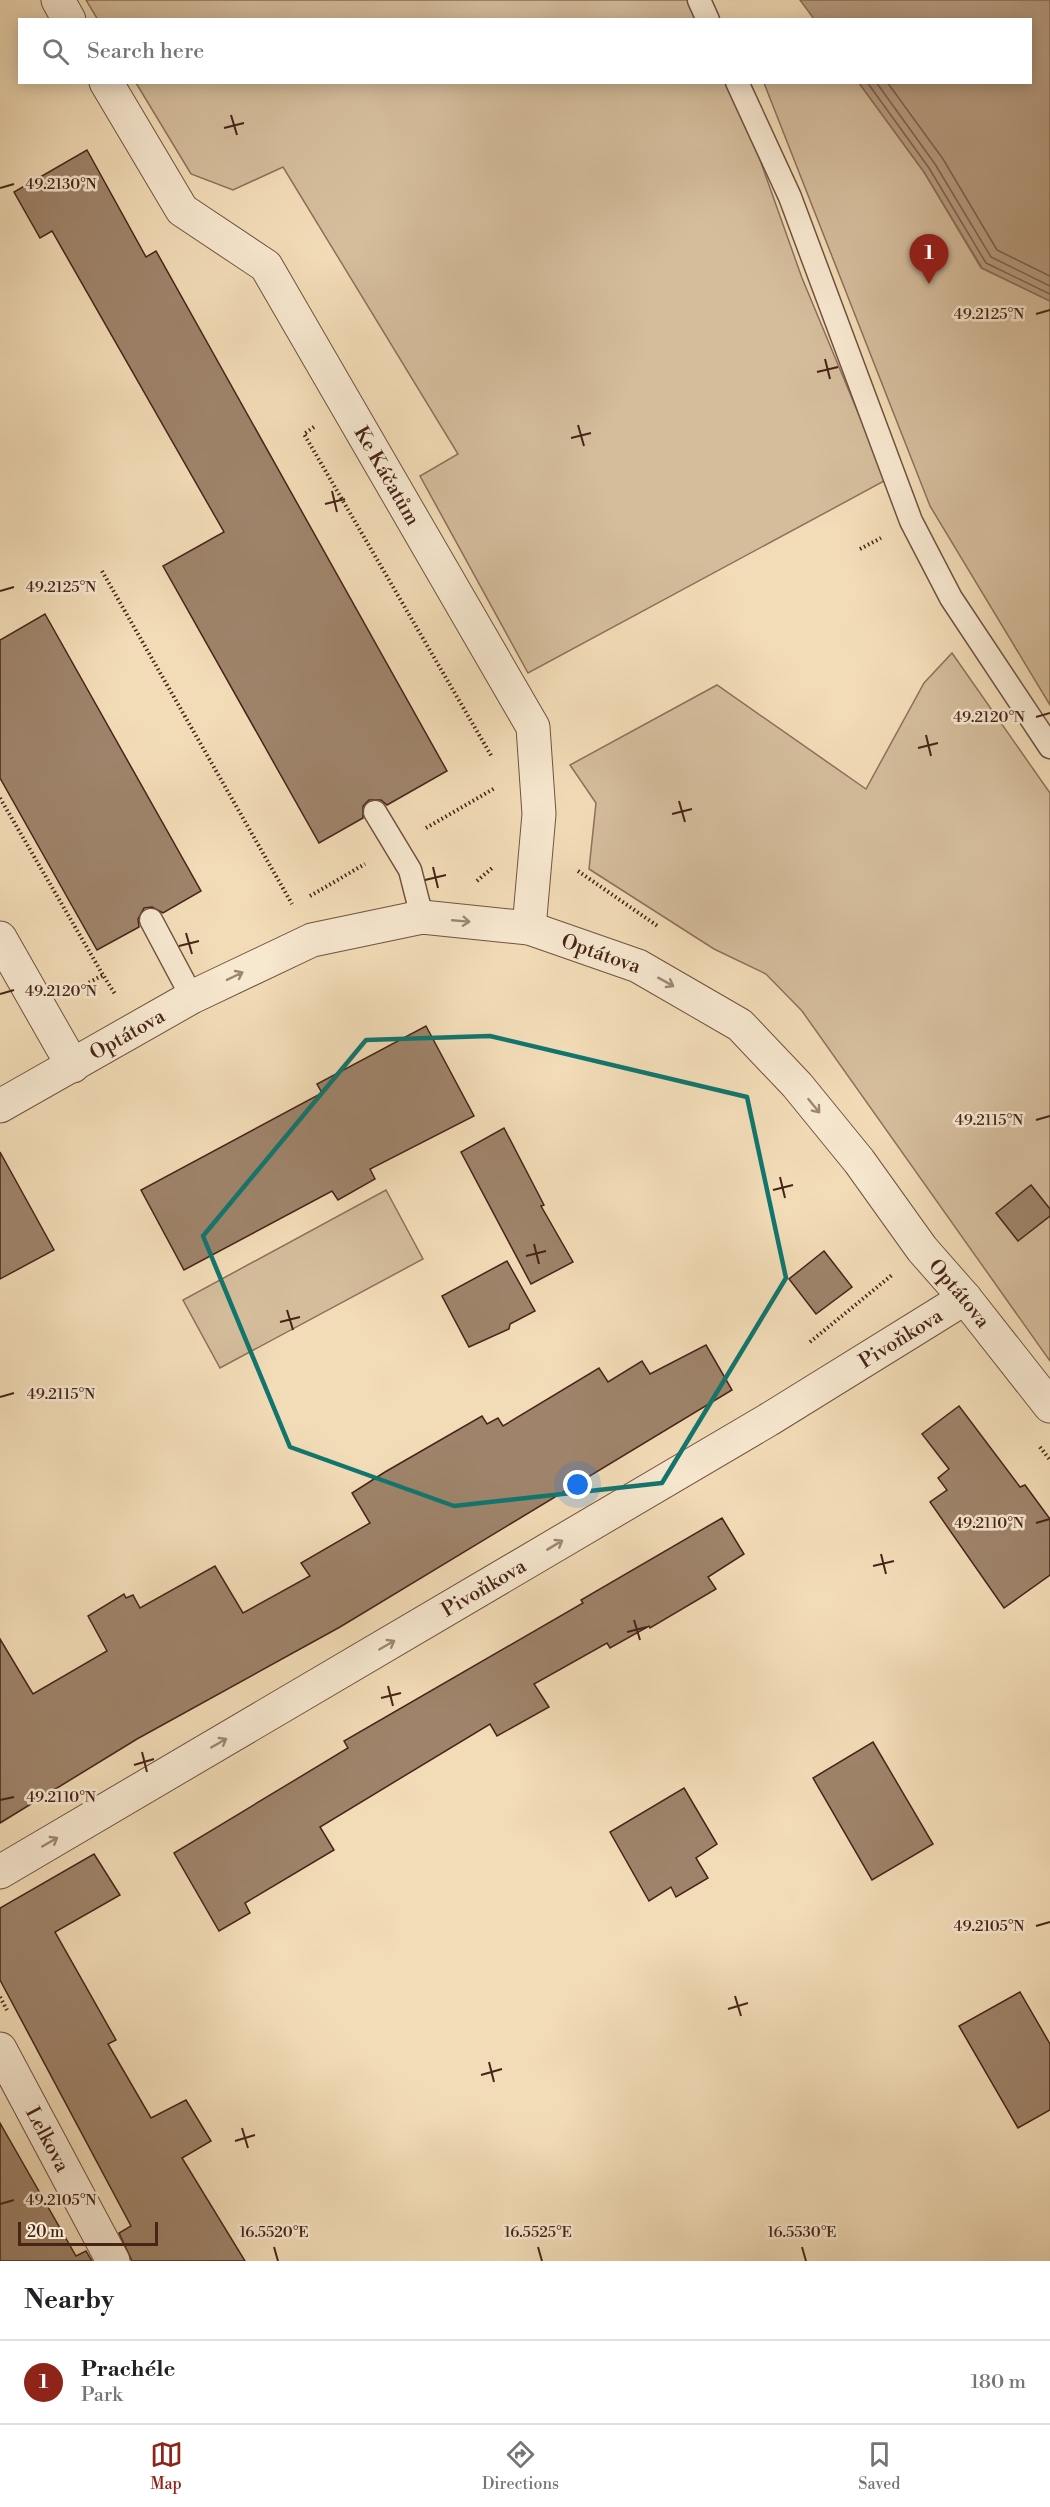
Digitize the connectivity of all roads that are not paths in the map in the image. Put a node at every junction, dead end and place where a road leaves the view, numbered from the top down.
1 (58, 0) edge
2 (699, 0) edge
3 (68, 18) edge
4 (707, 18) edge
5 (107, 84) edge
6 (738, 84) edge
7 (1050, 747) edge
8 (375, 812) dead end
9 (422, 917) junction
10 (151, 920) dead end
11 (529, 928) junction
12 (0, 938) edge
13 (192, 997) junction
14 (74, 1066) junction
15 (0, 1106) edge
16 (965, 1298) junction
17 (1050, 1406) edge
18 (0, 1872) edge
19 (0, 2049) edge
20 (113, 2261) edge

1 - 3 street
2 - 4 lane
5 - 11 street, Ke Káčatům
6 - 7 lane
8 - 9 lane
9 -> 11 street, Optátova
13 -> 9 street, Optátova
10 - 13 lane
11 -> 16 street, Optátova
12 - 14 street
13 - 14 street, Optátova
14 - 15 street, Optátova
16 - 17 street, Optátova
18 -> 16 street, Pivoňkova
19 - 20 street, Lelkova

